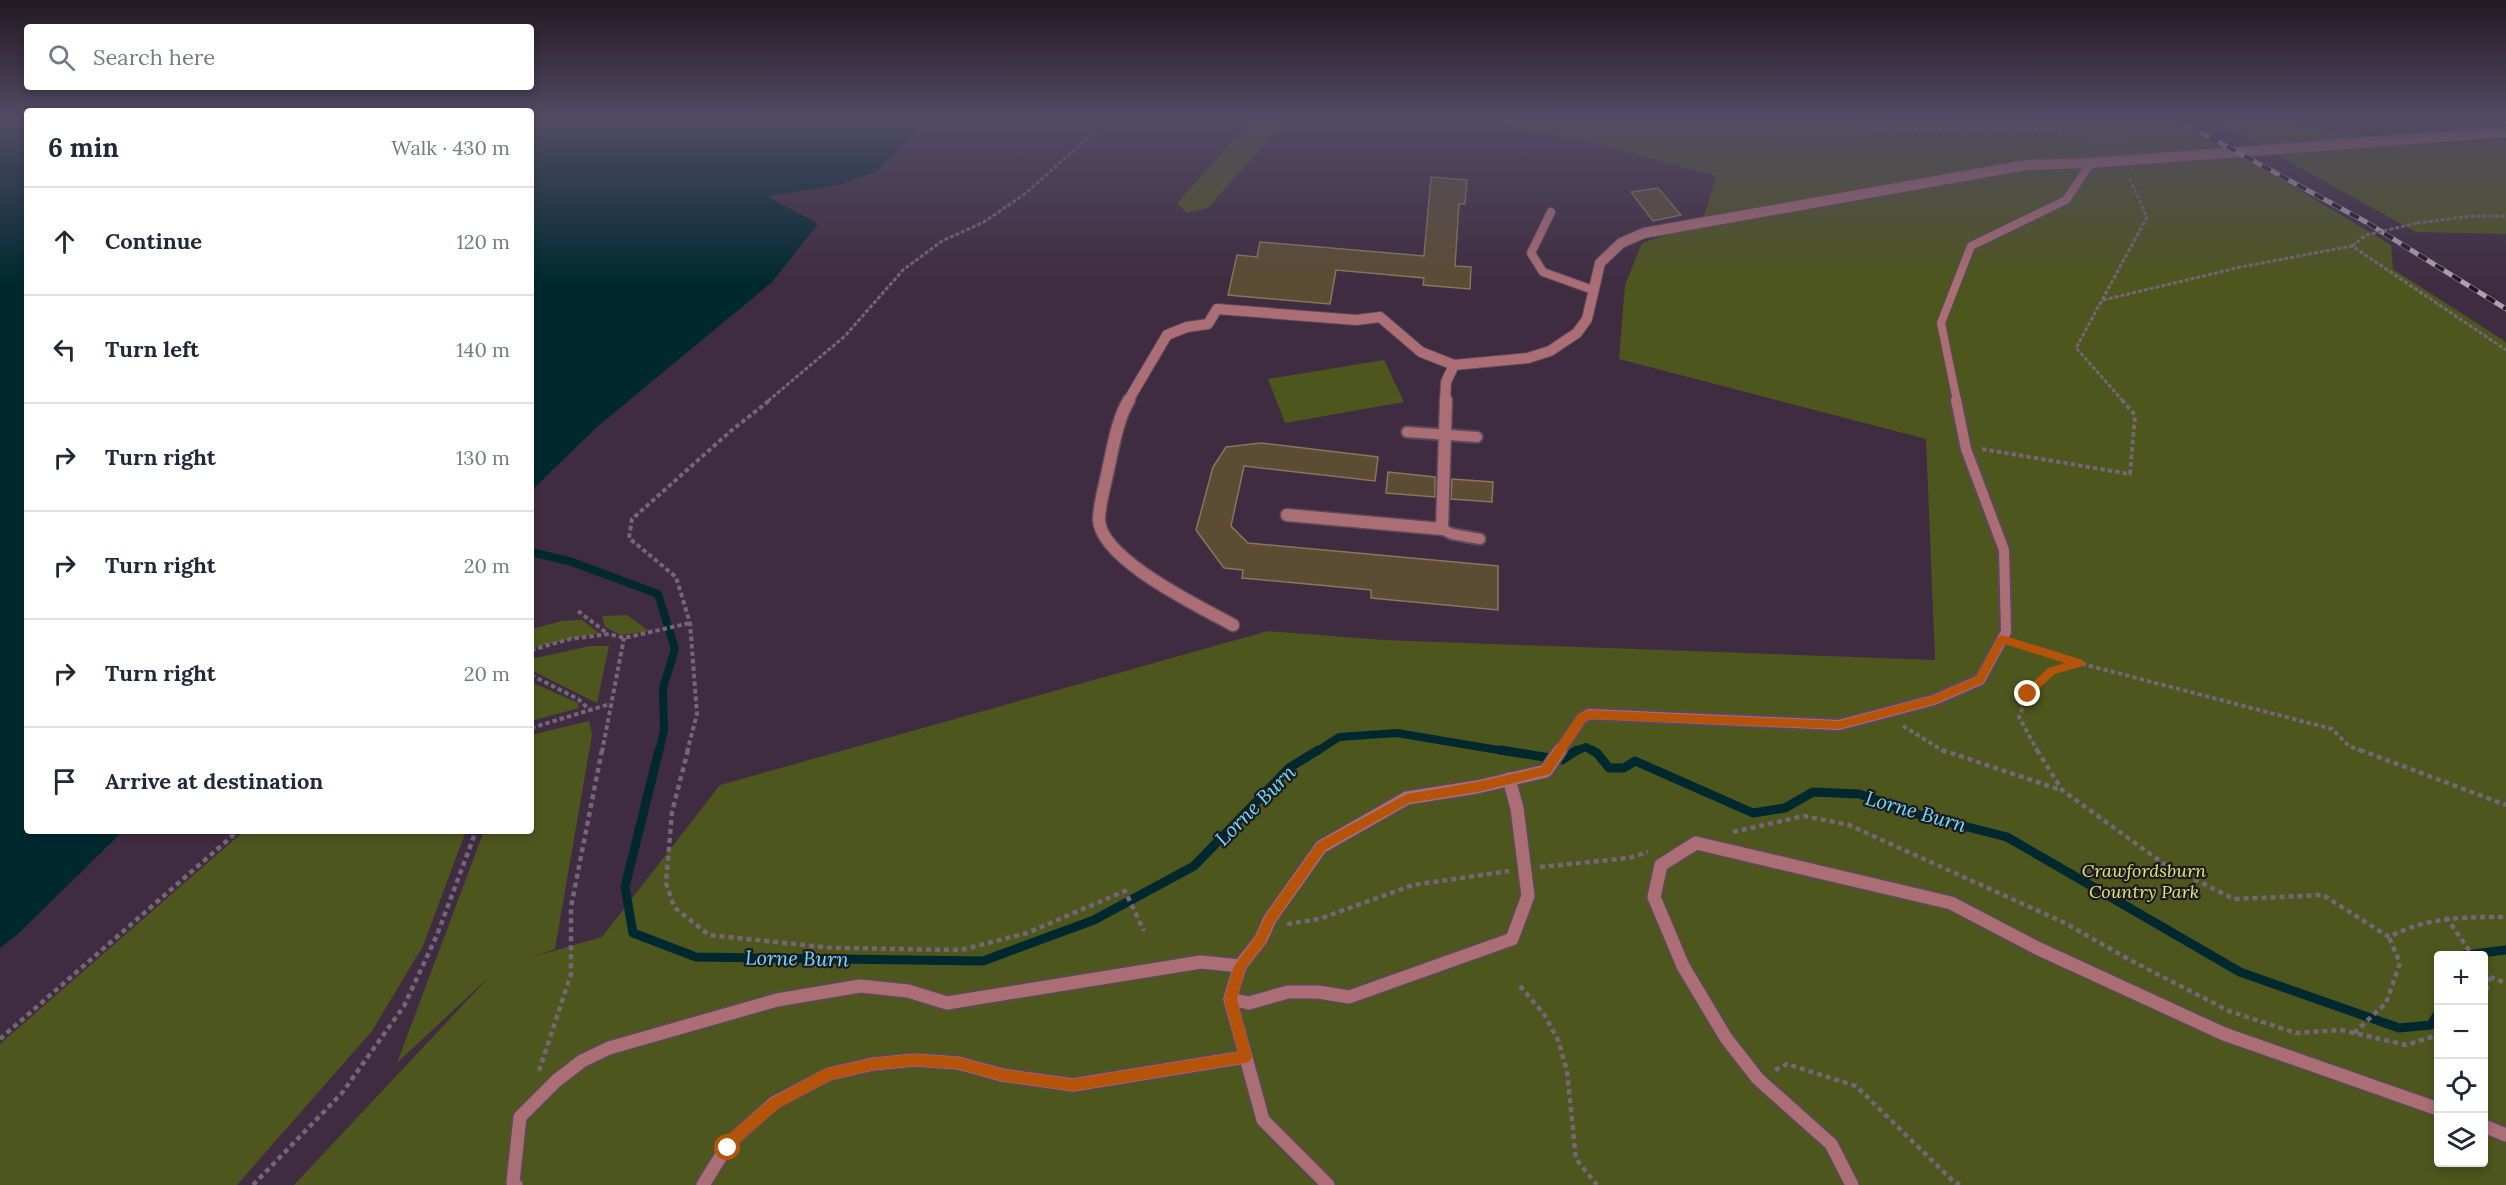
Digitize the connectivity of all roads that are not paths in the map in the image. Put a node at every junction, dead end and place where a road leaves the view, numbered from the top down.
1 (1979, 173) edge
2 (2084, 173) edge
3 (1551, 212) dead end
4 (1593, 290) junction
5 (1454, 365) junction
6 (1407, 432) dead end
7 (1444, 434) junction
8 (1477, 437) dead end
9 (1287, 515) dead end
10 (1442, 529) junction
11 (1480, 539) dead end
12 (1233, 625) dead end
13 (1509, 780) junction
14 (1240, 966) junction
15 (1230, 999) junction
16 (1245, 1057) junction
17 (2434, 1107) edge
18 (2488, 1128) edge
19 (2506, 1135) edge
20 (516, 1185) edge
21 (703, 1185) edge
22 (1328, 1185) edge
23 (1852, 1185) edge

1 - 4 street
2 - 13 lane
3 - 4 lane
4 - 5 street
5 - 7 street
5 - 12 street
6 - 7 lane
7 - 8 lane
7 - 10 street
9 - 10 street
10 - 11 lane
13 - 14 lane
13 - 15 lane
14 - 15 lane
14 - 20 lane
15 - 16 lane
16 - 21 lane
16 - 22 lane
17 - 23 lane
18 - 19 lane

